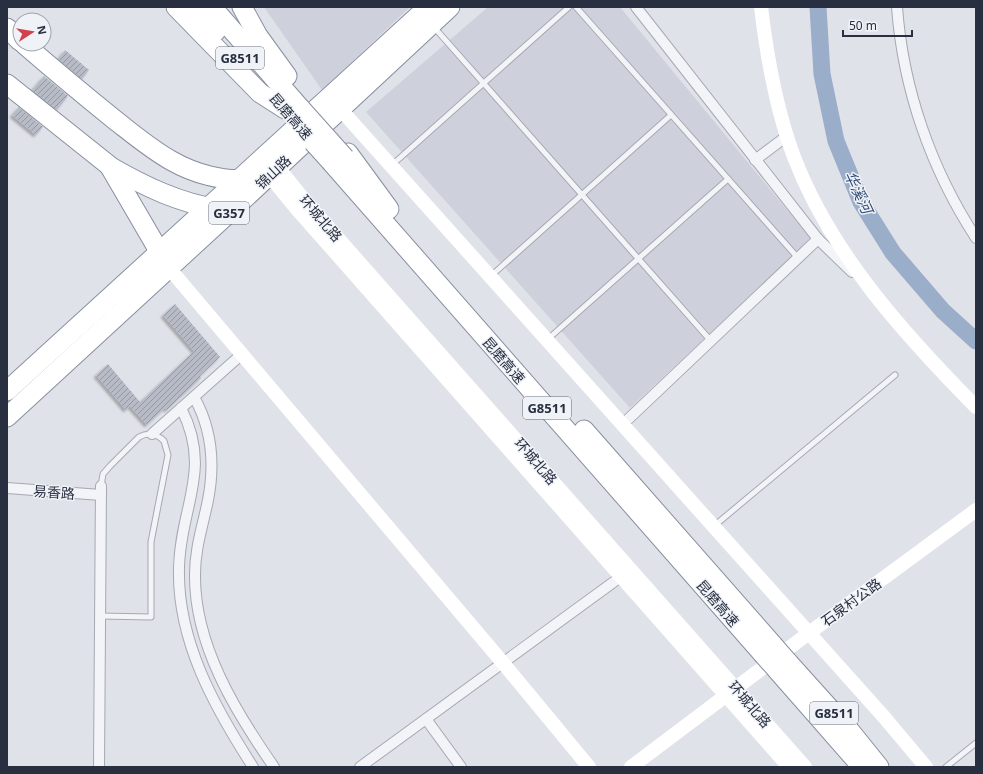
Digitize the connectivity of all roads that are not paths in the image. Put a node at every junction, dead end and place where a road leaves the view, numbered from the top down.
1 (176, 7) edge
2 (195, 7) edge
3 (212, 7) edge
4 (242, 7) edge
5 (450, 7) edge
6 (569, 7) edge
7 (576, 7) edge
8 (636, 7) edge
9 (761, 7) edge
10 (897, 7) edge
11 (430, 16) edge
12 (33, 52) edge
13 (484, 83) junction
14 (7, 84) edge
15 (293, 102) junction
16 (335, 103) junction
17 (672, 115) junction
18 (787, 136) junction
19 (342, 158) junction
20 (756, 160) junction
21 (268, 165) junction
22 (110, 166) junction
23 (391, 166) junction
24 (728, 179) junction
25 (239, 180) junction
26 (582, 195) junction
27 (209, 208) junction
28 (231, 211) junction
29 (976, 238) edge
30 (818, 239) junction
31 (798, 258) junction
32 (638, 259) junction
33 (164, 260) junction
34 (490, 277) junction
35 (875, 293) junction
36 (547, 340) junction
37 (711, 341) junction
38 (242, 354) junction
39 (895, 375) dead end
40 (7, 391) edge
41 (194, 397) junction
42 (976, 407) edge
43 (181, 408) junction
44 (7, 417) edge
45 (622, 425) junction
46 (152, 434) junction
47 (7, 488) edge
48 (101, 491) junction
49 (976, 510) edge
50 (713, 527) junction
51 (626, 573) junction
52 (100, 616) junction
53 (809, 633) junction
54 (768, 649) junction
55 (503, 663) junction
56 (782, 666) junction
57 (731, 692) junction
58 (426, 719) junction
59 (976, 743) edge
60 (99, 767) edge
61 (253, 767) edge
62 (274, 767) edge
63 (360, 767) edge
64 (461, 767) edge
65 (589, 767) edge
66 (631, 767) edge
67 (789, 767) edge
68 (805, 767) edge
69 (862, 767) edge
70 (879, 767) edge
71 (926, 767) edge
72 (946, 767) edge

1 - 15 highway
2 - 15 highway, 昆磨高速 / G8511
3 - 15 highway, 昆磨高速 / G8511
4 - 15 highway
5 - 11 highway, 锦山路 / G357
6 - 13 lane
7 - 17 lane
8 - 20 street
9 - 18 street
10 - 29 street
11 - 13 lane
11 - 16 highway, 锦山路 / G357
12 - 25 highway
13 - 23 lane
13 - 26 lane
14 - 22 highway
15 - 19 highway, 昆磨高速 / G8511, bridge
16 - 21 highway, 锦山路 / G357
16 - 23 street
17 - 24 lane
17 - 26 lane
18 - 20 street
18 - 35 street
19 - 54 highway, 昆磨高速 / G8511
19 - 54 highway, 昆磨高速 / G8511
20 - 30 street
21 - 25 highway, 锦山路 / G357
21 - 28 highway, 锦山路 / G357
21 - 51 street, 环城北路
22 - 27 highway
22 - 33 highway
23 - 34 street
24 - 31 lane
24 - 32 lane
25 - 27 highway, 锦山路 / G357
26 - 32 lane
26 - 34 lane
27 - 28 highway
27 - 33 highway, 锦山路 / G357
28 - 33 highway, 锦山路 / G357
30 - 31 street
30 - 35 street
31 - 37 street
32 - 36 lane
32 - 37 lane
33 - 38 street
33 - 40 highway, 锦山路 / G357
33 - 44 highway, 锦山路 / G357
34 - 36 street
35 - 42 street
36 - 45 street
37 - 45 street
38 - 41 street
38 - 55 street
39 - 50 lane
41 - 43 street
41 - 62 street
43 - 46 street
43 - 61 street
45 - 50 street
46 - 48 lane
46 - 52 lane
47 - 48 street, 易香路
48 - 52 street
49 - 53 street, 石泉村公路
50 - 53 street
51 - 55 street
51 - 57 street, 环城北路
52 - 60 street
53 - 57 street, 石泉村公路
53 - 71 street
54 - 56 highway, 昆磨高速 / G8511, bridge
55 - 58 street
55 - 65 street
56 - 69 highway, 昆磨高速 / G8511
56 - 70 highway, 昆磨高速 / G8511
57 - 66 street, 石泉村公路
57 - 67 street, 环城北路
57 - 68 street, 环城北路
58 - 63 street
58 - 64 street
59 - 72 lane

